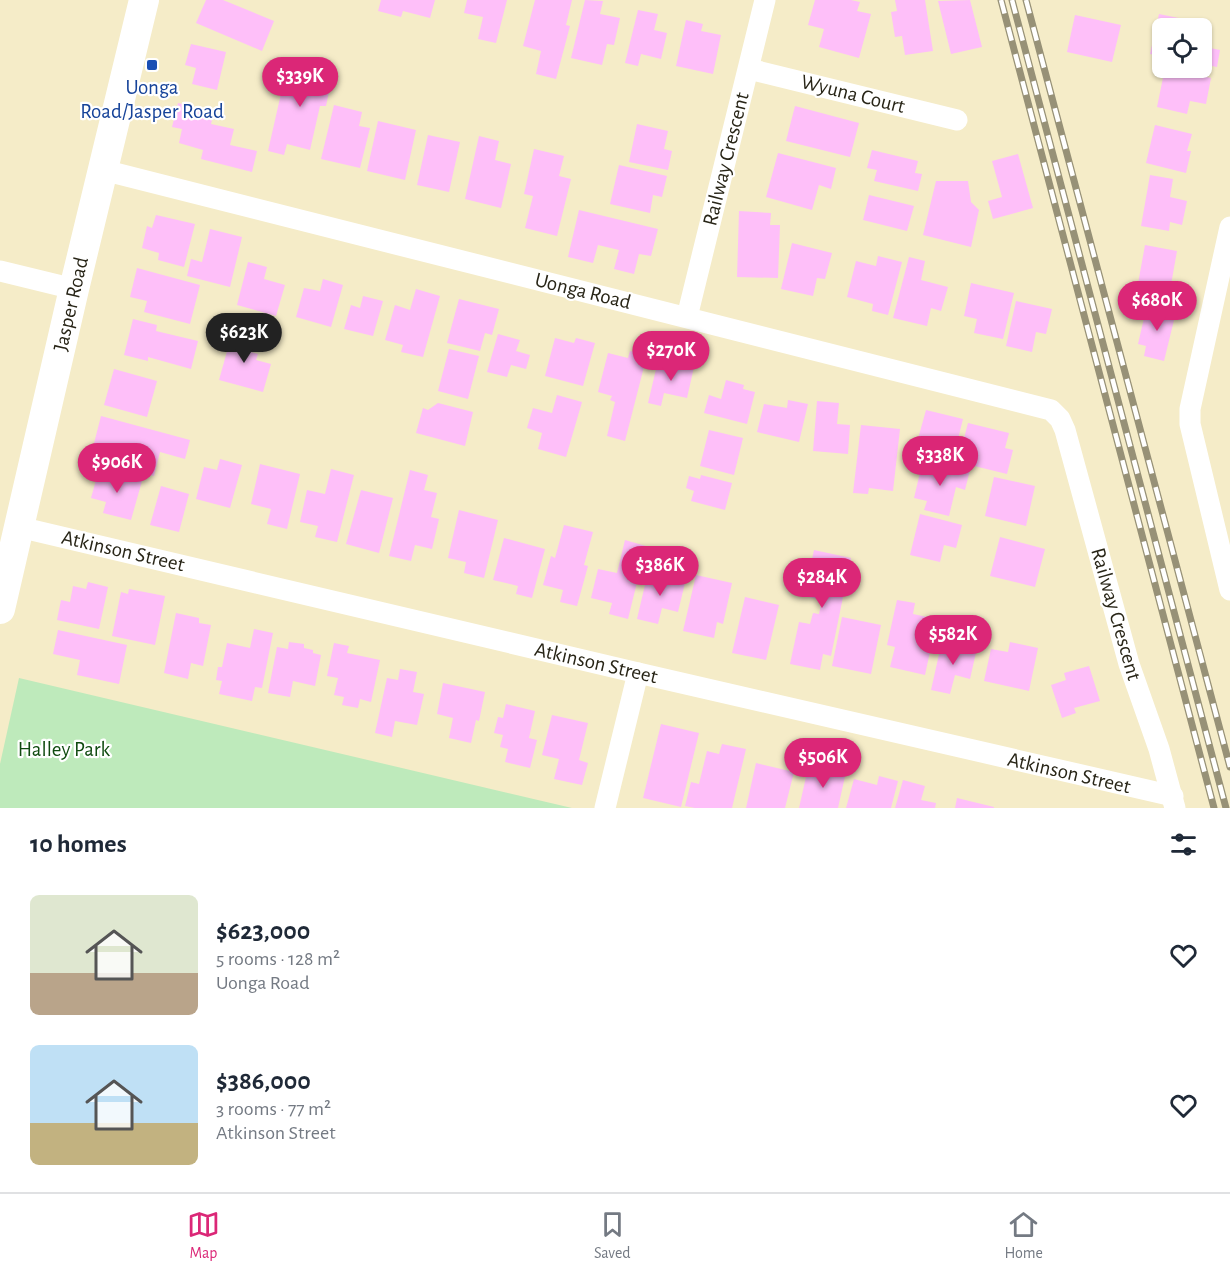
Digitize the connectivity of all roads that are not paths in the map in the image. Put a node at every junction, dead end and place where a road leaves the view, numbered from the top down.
1 (144, 0) edge
2 (765, 0) edge
3 (749, 69) junction
4 (957, 120) dead end
5 (103, 170) junction
6 (1230, 226) edge
7 (0, 271) edge
8 (74, 289) junction
9 (687, 317) junction
10 (1060, 419) joint
11 (19, 526) junction
12 (1230, 590) edge
13 (0, 609) edge
14 (638, 673) junction
15 (1174, 802) edge
16 (605, 808) edge

1 - 5 main road, Jasper Road
2 - 3 street, Railway Crescent
3 - 4 street, Wyuna Court
3 - 9 street, Railway Crescent
5 - 8 main road, Jasper Road
5 - 9 street, Uonga Road
6 - 12 street
7 - 8 street
8 - 11 main road, Jasper Road
9 - 10 street, Uonga Road
10 - 15 street, Railway Crescent
11 - 13 main road, Jasper Road
11 - 14 street, Atkinson Street
14 - 15 street, Atkinson Street
14 - 16 street

